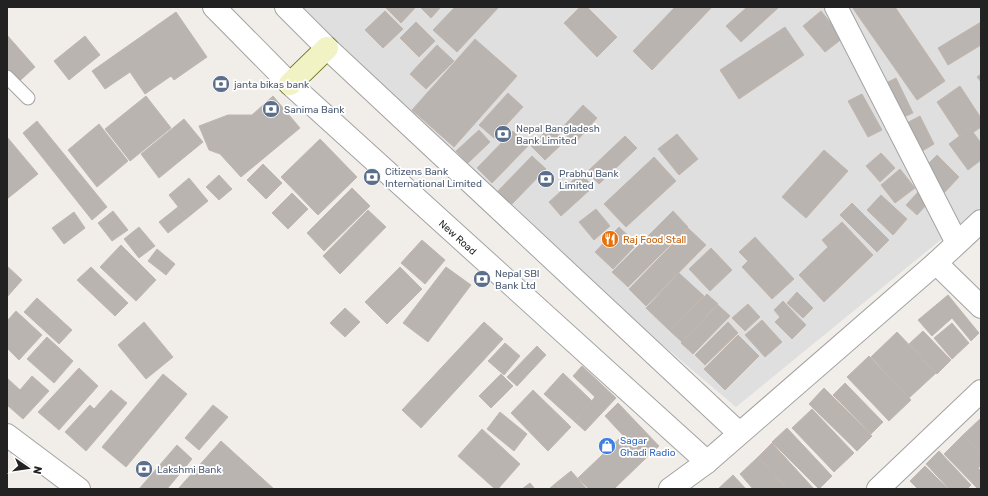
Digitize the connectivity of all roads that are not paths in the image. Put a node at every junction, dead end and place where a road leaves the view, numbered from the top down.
1 (214, 7) edge
2 (286, 7) edge
3 (836, 7) edge
4 (327, 48) junction
5 (7, 77) edge
6 (290, 84) junction
7 (28, 98) dead end
8 (981, 221) edge
9 (957, 243) junction
10 (936, 263) junction
11 (981, 307) edge
12 (981, 391) edge
13 (739, 433) junction
14 (7, 435) edge
15 (707, 462) junction
16 (79, 489) edge
17 (670, 489) edge
18 (878, 489) edge

1 - 6 street, New Road
2 - 4 street
3 - 9 street
4 - 6 street
4 - 13 street
5 - 7 lane
6 - 15 street, New Road
8 - 9 street
9 - 10 street
10 - 11 street
10 - 13 street
12 - 18 street
13 - 15 street
14 - 16 street
15 - 17 street

